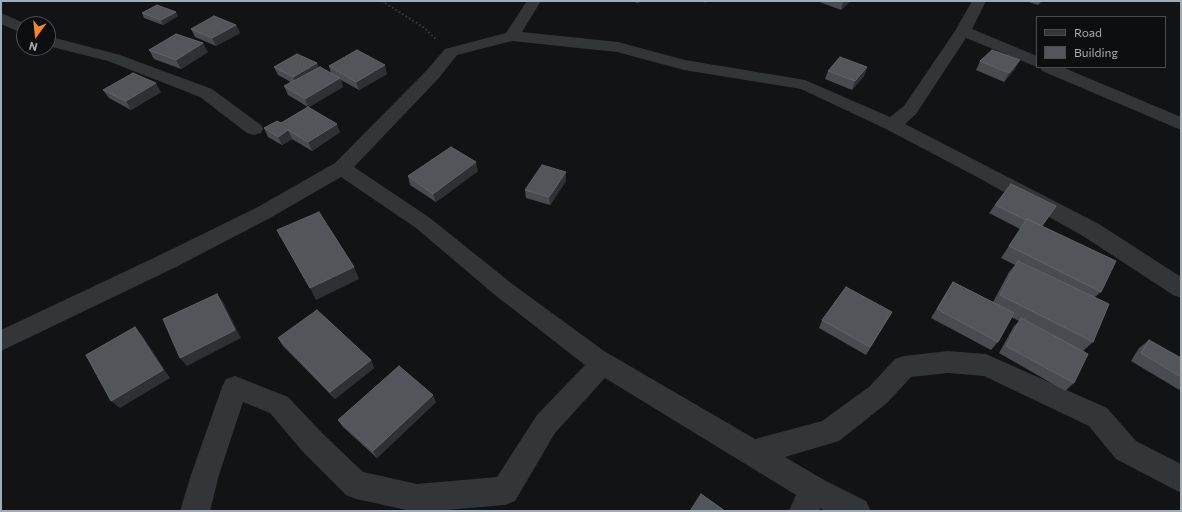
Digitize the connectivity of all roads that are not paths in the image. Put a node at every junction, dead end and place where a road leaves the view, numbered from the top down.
1 (534, 1) edge
2 (979, 1) edge
3 (1, 18) edge
4 (16, 25) edge
5 (963, 31) junction
6 (512, 36) junction
7 (56, 43) edge
8 (1036, 62) edge
9 (1050, 68) edge
10 (892, 124) junction
11 (1181, 124) edge
12 (254, 129) dead end
13 (342, 168) junction
14 (1181, 289) edge
15 (4, 336) edge
16 (603, 363) junction
17 (753, 453) junction
18 (1181, 479) edge
19 (809, 500) edge
20 (195, 511) edge
21 (856, 511) edge

1 - 6 street
2 - 5 street
3 - 4 street
5 - 8 street
5 - 10 street
6 - 10 street
6 - 13 street
7 - 12 street
9 - 11 street
10 - 14 street
13 - 15 street
13 - 16 street
16 - 17 street
16 - 20 street
17 - 18 street
17 - 19 street
19 - 21 street

